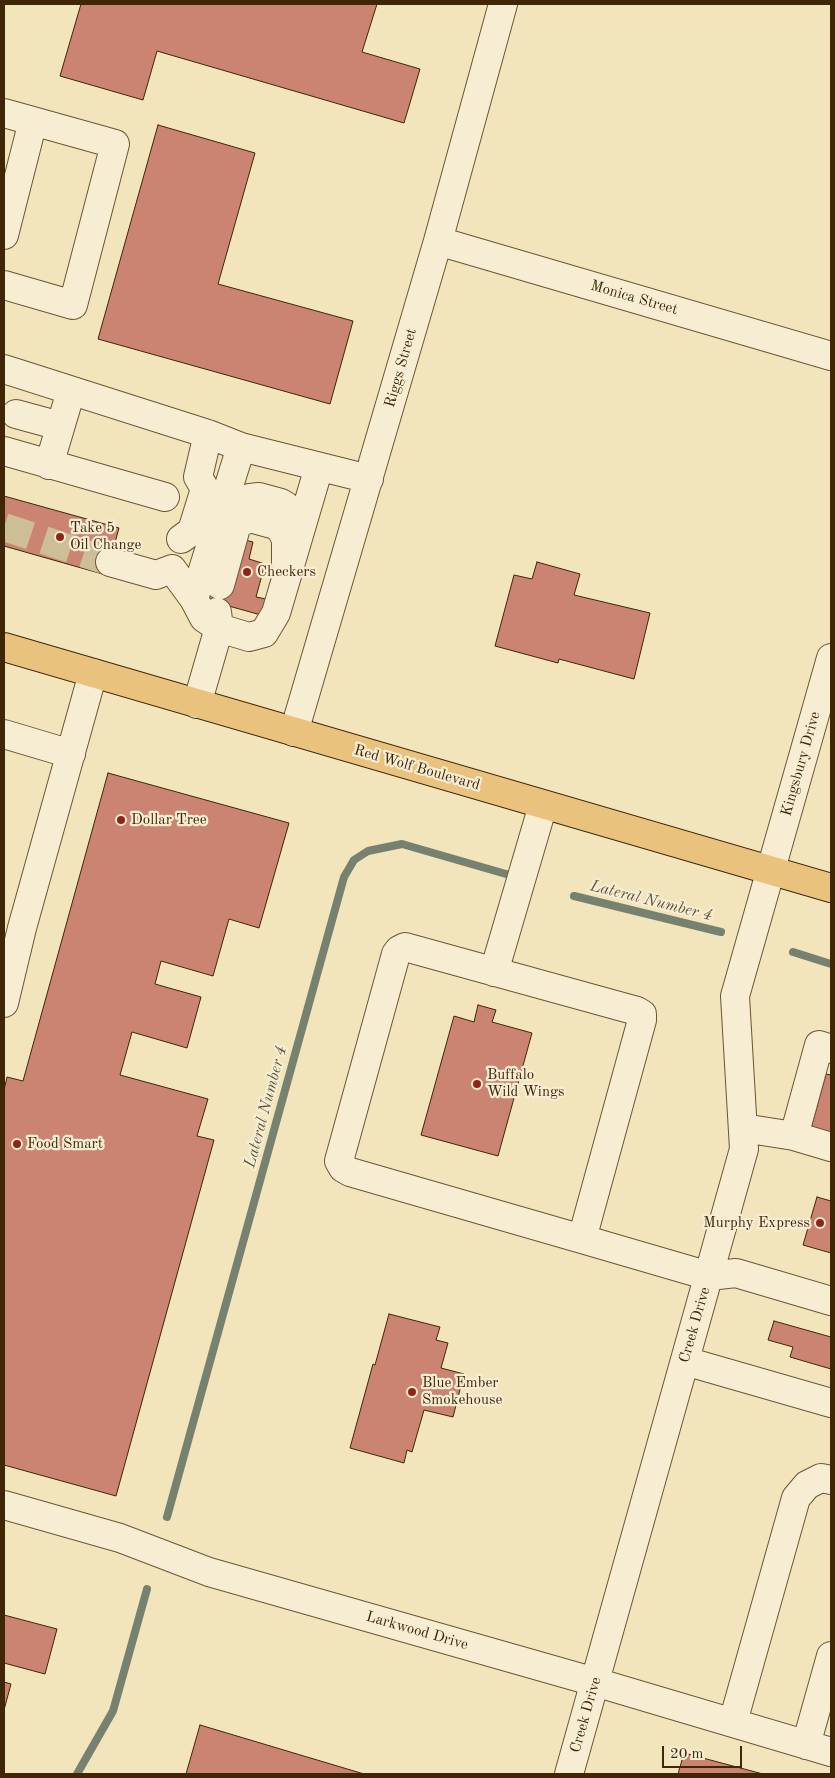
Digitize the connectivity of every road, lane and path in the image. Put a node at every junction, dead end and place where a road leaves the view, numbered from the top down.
1 (504, 4) edge
2 (4, 113) edge
3 (33, 121) junction
4 (4, 235) edge
5 (438, 241) junction
6 (4, 285) edge
7 (831, 356) edge
8 (4, 369) edge
9 (71, 391) junction
10 (16, 414) dead end
11 (60, 426) junction
12 (208, 434) junction
13 (241, 447) junction
14 (4, 451) edge
15 (49, 465) junction
16 (319, 468) junction
17 (369, 479) junction
18 (165, 497) dead end
19 (110, 562) tunnel mouth
20 (172, 569) junction
21 (286, 579) junction
22 (212, 604) junction
23 (4, 647) edge
24 (831, 658) edge
25 (93, 673) junction
26 (197, 704) junction
27 (294, 732) junction
28 (4, 734) edge
29 (71, 754) junction
30 (543, 805) junction
31 (770, 870) junction
32 (831, 888) edge
33 (13, 925) edge
34 (494, 972) junction
35 (4, 1003) edge
36 (831, 1049) edge
37 (743, 1128) junction
38 (794, 1136) junction
39 (831, 1147) edge
40 (582, 1239) junction
41 (709, 1276) junction
42 (831, 1301) edge
43 (685, 1361) junction
44 (831, 1403) edge
45 (831, 1480) edge
46 (4, 1505) edge
47 (831, 1656) edge
48 (595, 1682) junction
49 (733, 1722) junction
50 (819, 1749) edge
51 (570, 1774) edge

1 - 5 street, Riggs Street
2 - 3 street
3 - 4 street
3 - 6 street
5 - 7 street, Monica Street
5 - 17 street, Riggs Street
8 - 9 street
9 - 11 street
9 - 12 street
10 - 11 street
11 - 15 street
12 - 13 street
12 - 20 street
13 - 16 street
13 - 22 street
14 - 15 street
15 - 18 street
16 - 17 street
16 - 21 street
17 - 27 street, Riggs Street
19 - 20 street
20 - 22 street
21 - 22 street
21 - 22 street
22 - 26 street
23 - 25 highway, Red Wolf Boulevard
24 - 31 street, Kingsbury Drive
25 - 26 highway, Red Wolf Boulevard
25 - 29 street
26 - 27 highway, Red Wolf Boulevard
27 - 30 highway, Red Wolf Boulevard
28 - 29 street
29 - 33 street
30 - 31 highway, Red Wolf Boulevard
30 - 34 street
31 - 32 highway, Red Wolf Boulevard
31 - 37 street, Creek Drive
33 - 35 street
34 - 40 street
34 - 40 street
36 - 38 street
37 - 38 street
37 - 41 street, Creek Drive
38 - 39 street
40 - 41 street
41 - 42 street
41 - 43 street, Creek Drive
43 - 44 street
43 - 48 street, Creek Drive
45 - 49 street
46 - 48 street, Larkwood Drive
47 - 50 street
48 - 49 street, Larkwood Drive
48 - 51 street, Creek Drive
49 - 50 street, Larkwood Drive

